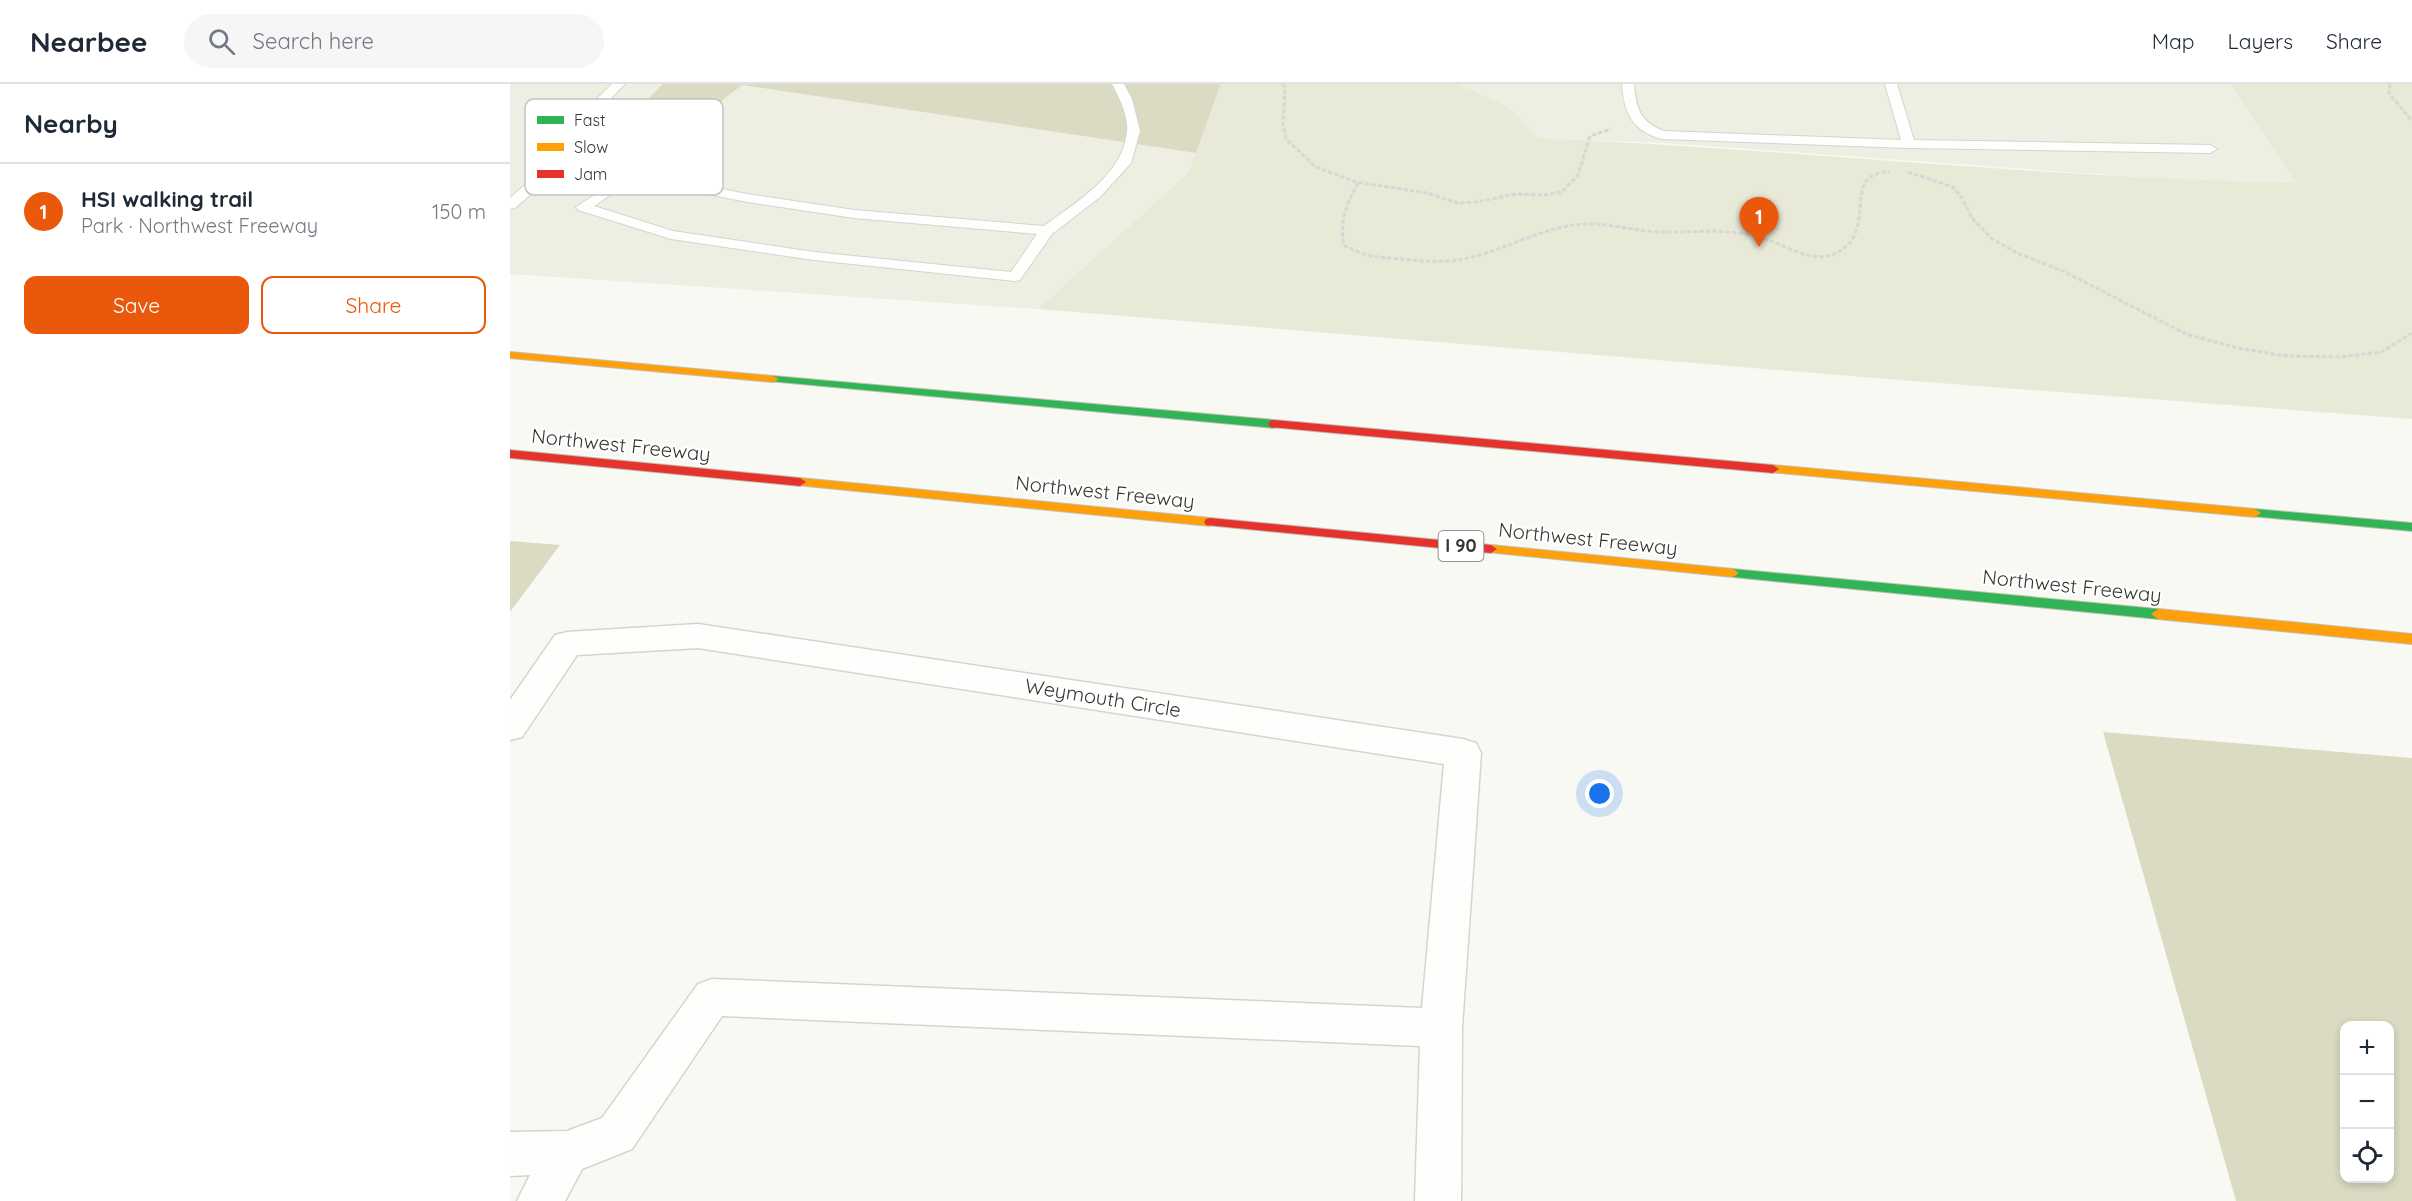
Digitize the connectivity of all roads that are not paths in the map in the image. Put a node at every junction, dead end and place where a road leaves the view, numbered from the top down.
1 (619, 84) edge
2 (1118, 84) edge
3 (1628, 84) edge
4 (1891, 84) edge
5 (604, 99) edge
6 (1909, 144) junction
7 (2210, 149) dead end
8 (525, 192) edge
9 (723, 193) edge
10 (601, 195) edge
11 (510, 205) edge
12 (1047, 231) junction
13 (510, 355) edge
14 (510, 454) edge
15 (2412, 527) edge
16 (2412, 639) edge
17 (510, 727) edge
18 (1441, 1028) junction
19 (567, 1153) junction
20 (510, 1154) edge
21 (540, 1201) edge
22 (1438, 1201) edge

1 - 5 lane
2 - 12 lane
3 - 6 lane
4 - 6 lane
6 - 7 lane
8 - 11 lane
9 - 12 lane
10 - 12 lane
13 - 15 highway
14 - 16 highway, Northwest Freeway / I 90
17 - 18 street, Weymouth Circle
18 - 19 street
18 - 22 street, Weymouth Circle
19 - 20 street
19 - 21 street

